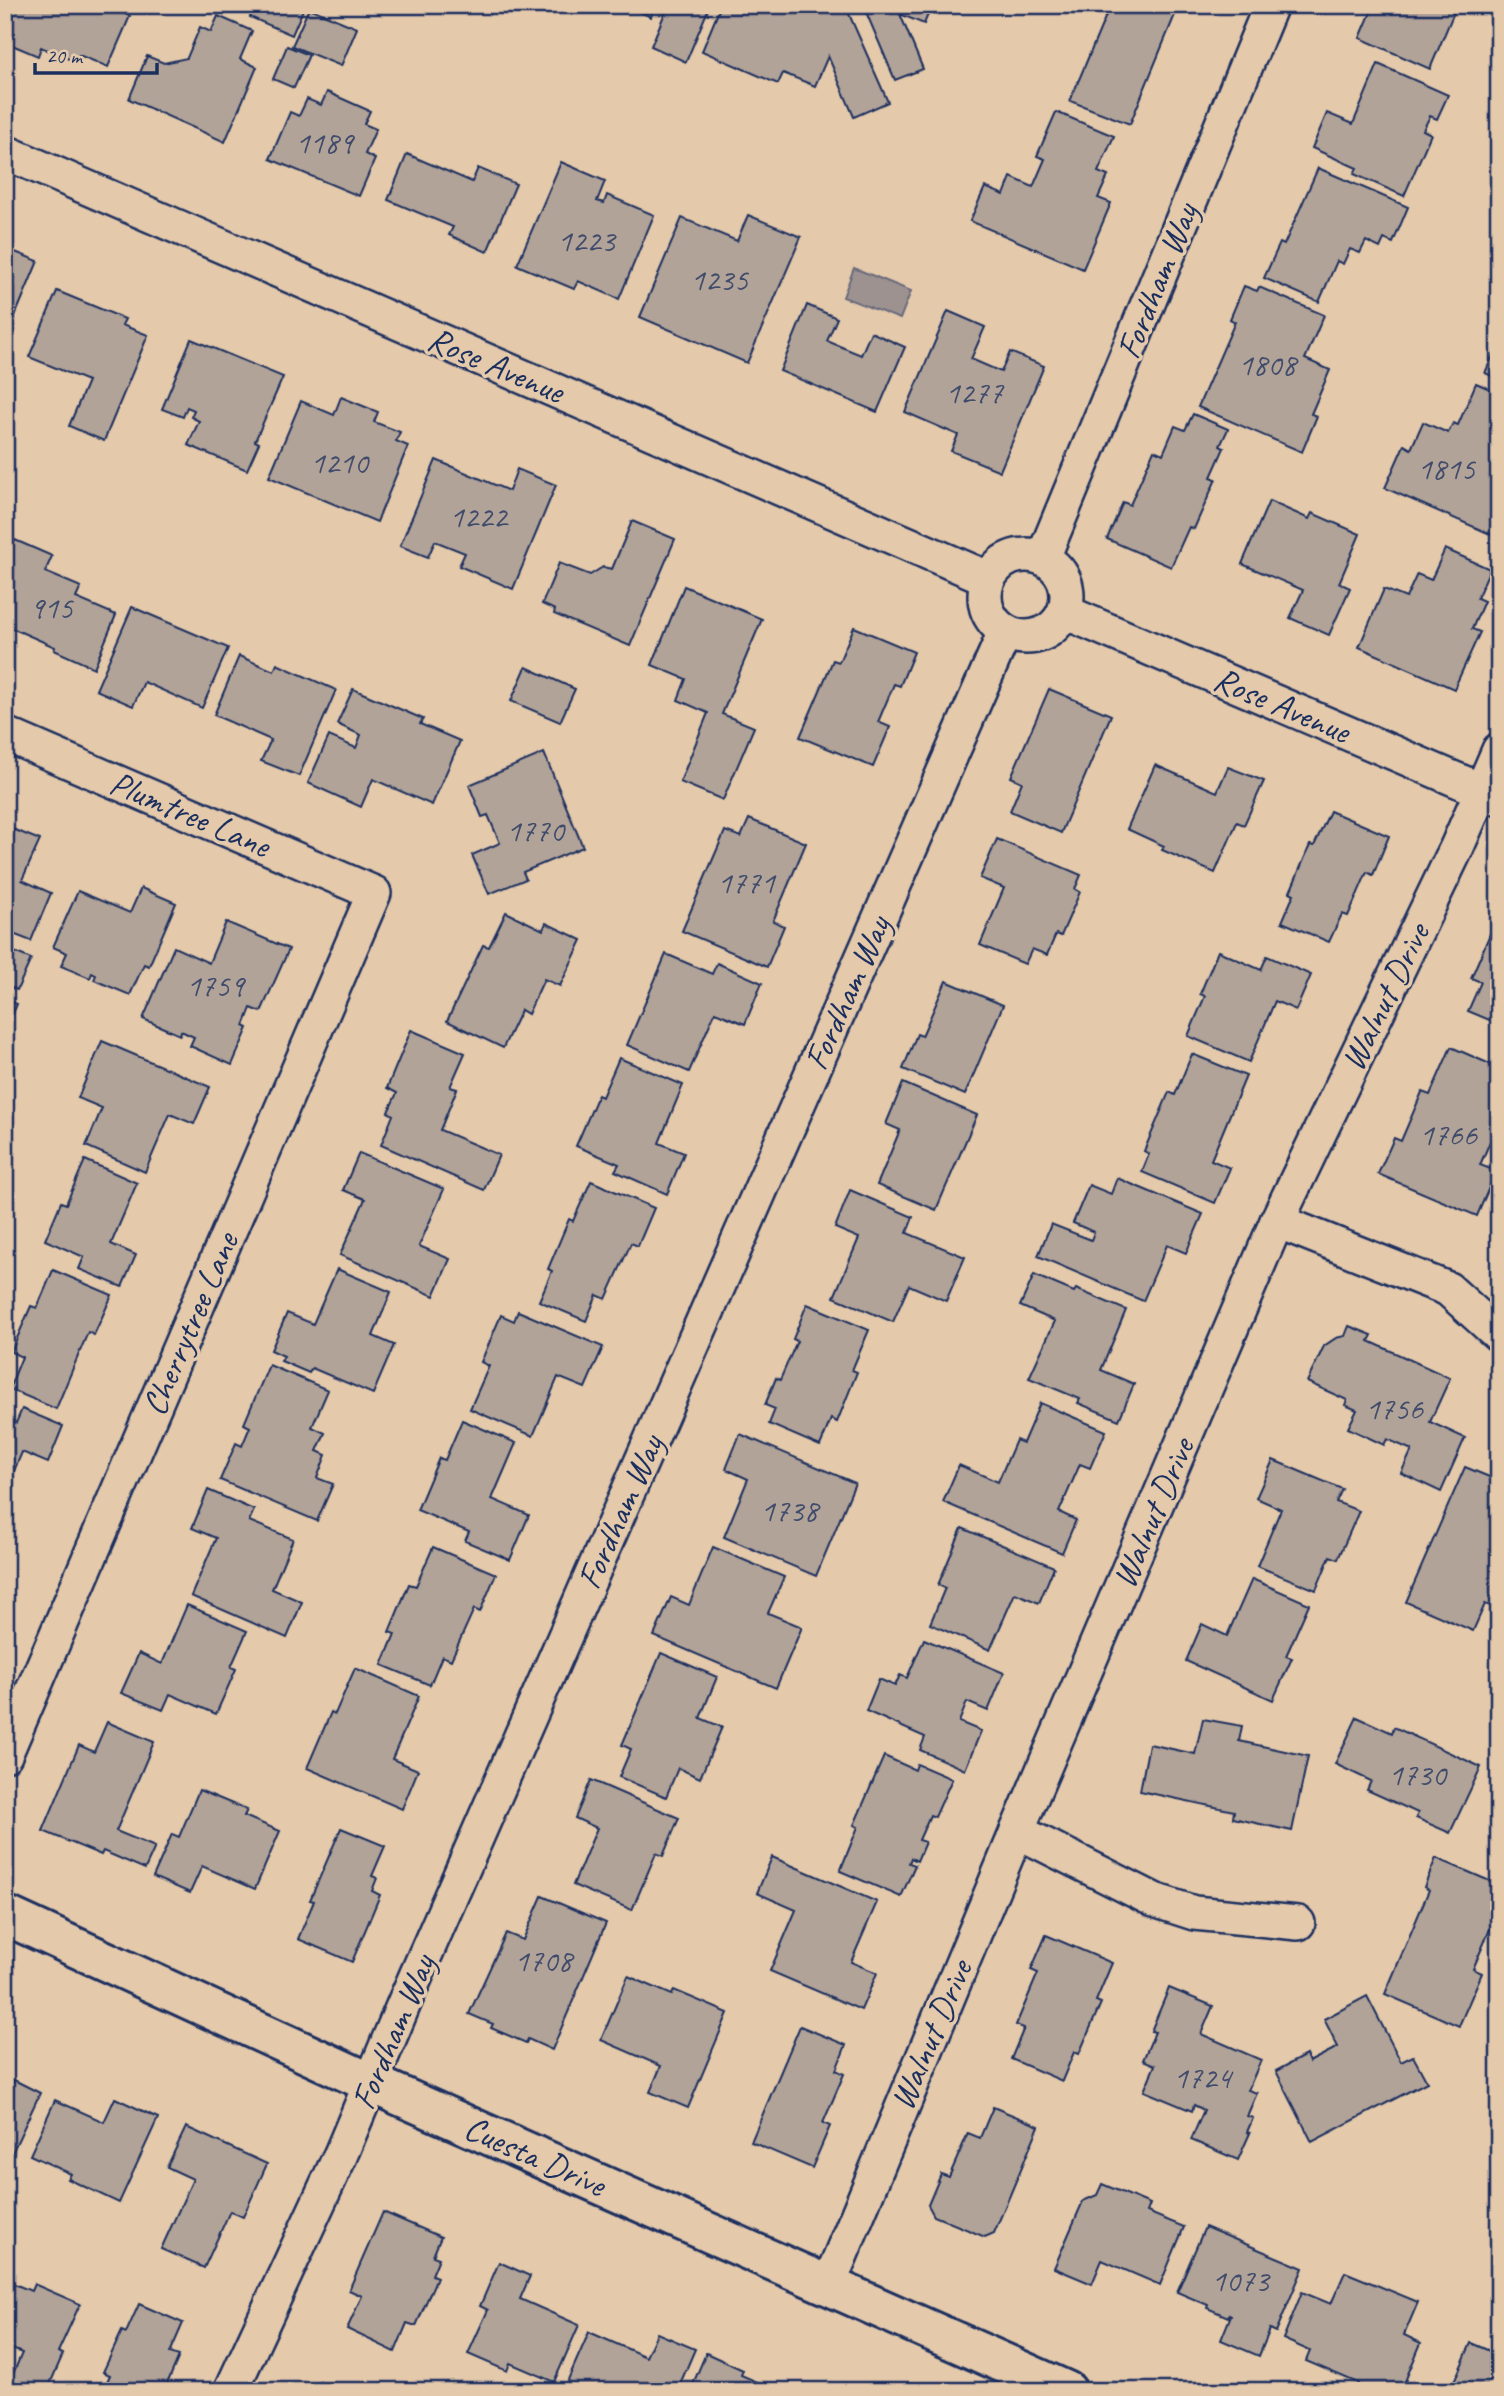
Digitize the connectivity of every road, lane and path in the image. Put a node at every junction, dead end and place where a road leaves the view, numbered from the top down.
1 (1271, 5) edge
2 (5, 152) edge
3 (1043, 558) junction
4 (987, 578) junction
5 (1065, 612) junction
6 (1005, 632) junction
7 (5, 734) edge
8 (1499, 750) edge
9 (1490, 794) edge
10 (374, 893) joint
11 (1277, 1221) junction
12 (1499, 1335) edge
13 (5, 1755) edge
14 (1017, 1831) junction
15 (5, 1915) edge
16 (1298, 1923) dead end
17 (371, 2083) junction
18 (828, 2286) junction
19 (231, 2391) edge
20 (1067, 2391) edge

1 - 3 street, Fordham Way
2 - 4 street, Rose Avenue
3 - 4 street
3 - 5 street
4 - 6 street
5 - 6 street
5 - 9 street, Rose Avenue
6 - 17 street, Fordham Way
7 - 10 street, Plumtree Lane
8 - 9 street, Walnut Drive
9 - 11 street, Walnut Drive
10 - 13 street, Cherrytree Lane
11 - 12 street
11 - 14 street, Walnut Drive
14 - 16 street
14 - 18 street, Walnut Drive
15 - 17 street, Cuesta Drive
17 - 18 street, Cuesta Drive
17 - 19 street, Fordham Way
18 - 20 street, Cuesta Drive

